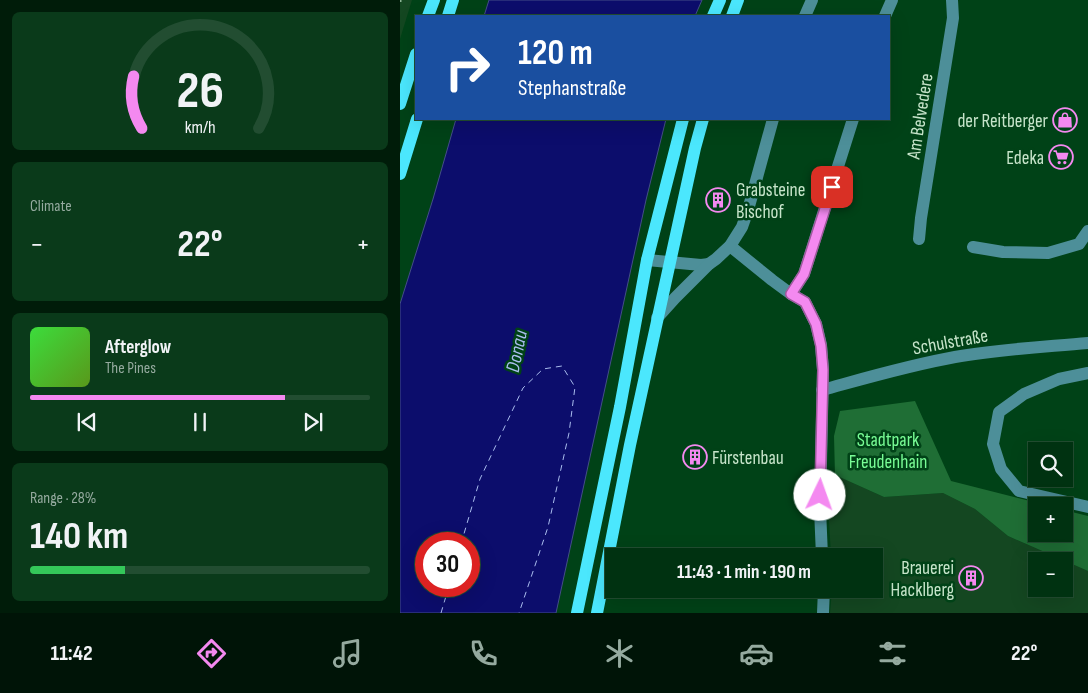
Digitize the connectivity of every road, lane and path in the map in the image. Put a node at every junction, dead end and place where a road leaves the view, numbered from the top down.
1 (434, 0) edge
2 (453, 0) edge
3 (720, 0) edge
4 (738, 0) edge
5 (812, 0) edge
6 (892, 0) edge
7 (952, 0) edge
8 (428, 15) edge
9 (448, 15) edge
10 (713, 15) edge
11 (732, 15) edge
12 (805, 15) edge
13 (885, 15) edge
14 (415, 57) edge
15 (400, 104) edge
16 (417, 120) edge
17 (683, 120) edge
18 (703, 120) edge
19 (772, 120) edge
20 (853, 120) edge
21 (400, 174) edge
22 (1088, 231) edge
23 (919, 239) dead end
24 (730, 246) junction
25 (973, 247) dead end
26 (647, 260) junction
27 (670, 262) junction
28 (709, 264) junction
29 (791, 294) junction
30 (657, 318) junction
31 (1088, 343) edge
32 (1088, 373) edge
33 (822, 390) junction
34 (1088, 507) edge
35 (822, 548) edge
36 (824, 598) edge
37 (578, 613) edge
38 (597, 613) edge
39 (823, 613) edge

1 - 8 main road
2 - 9 main road
3 - 10 main road
4 - 11 main road
5 - 12 street
6 - 13 street
7 - 23 street, Am Belvedere
14 - 15 main road
16 - 21 main road
17 - 26 main road
18 - 27 main road
19 - 24 street
20 - 29 street
22 - 25 street
24 - 28 street
24 - 29 street
26 - 27 street
26 - 37 main road
27 - 28 street
27 - 30 main road
28 - 30 street
29 - 33 street
30 - 38 main road
31 - 33 street, Schulstraße
32 - 34 street
33 - 35 street
36 - 39 street

